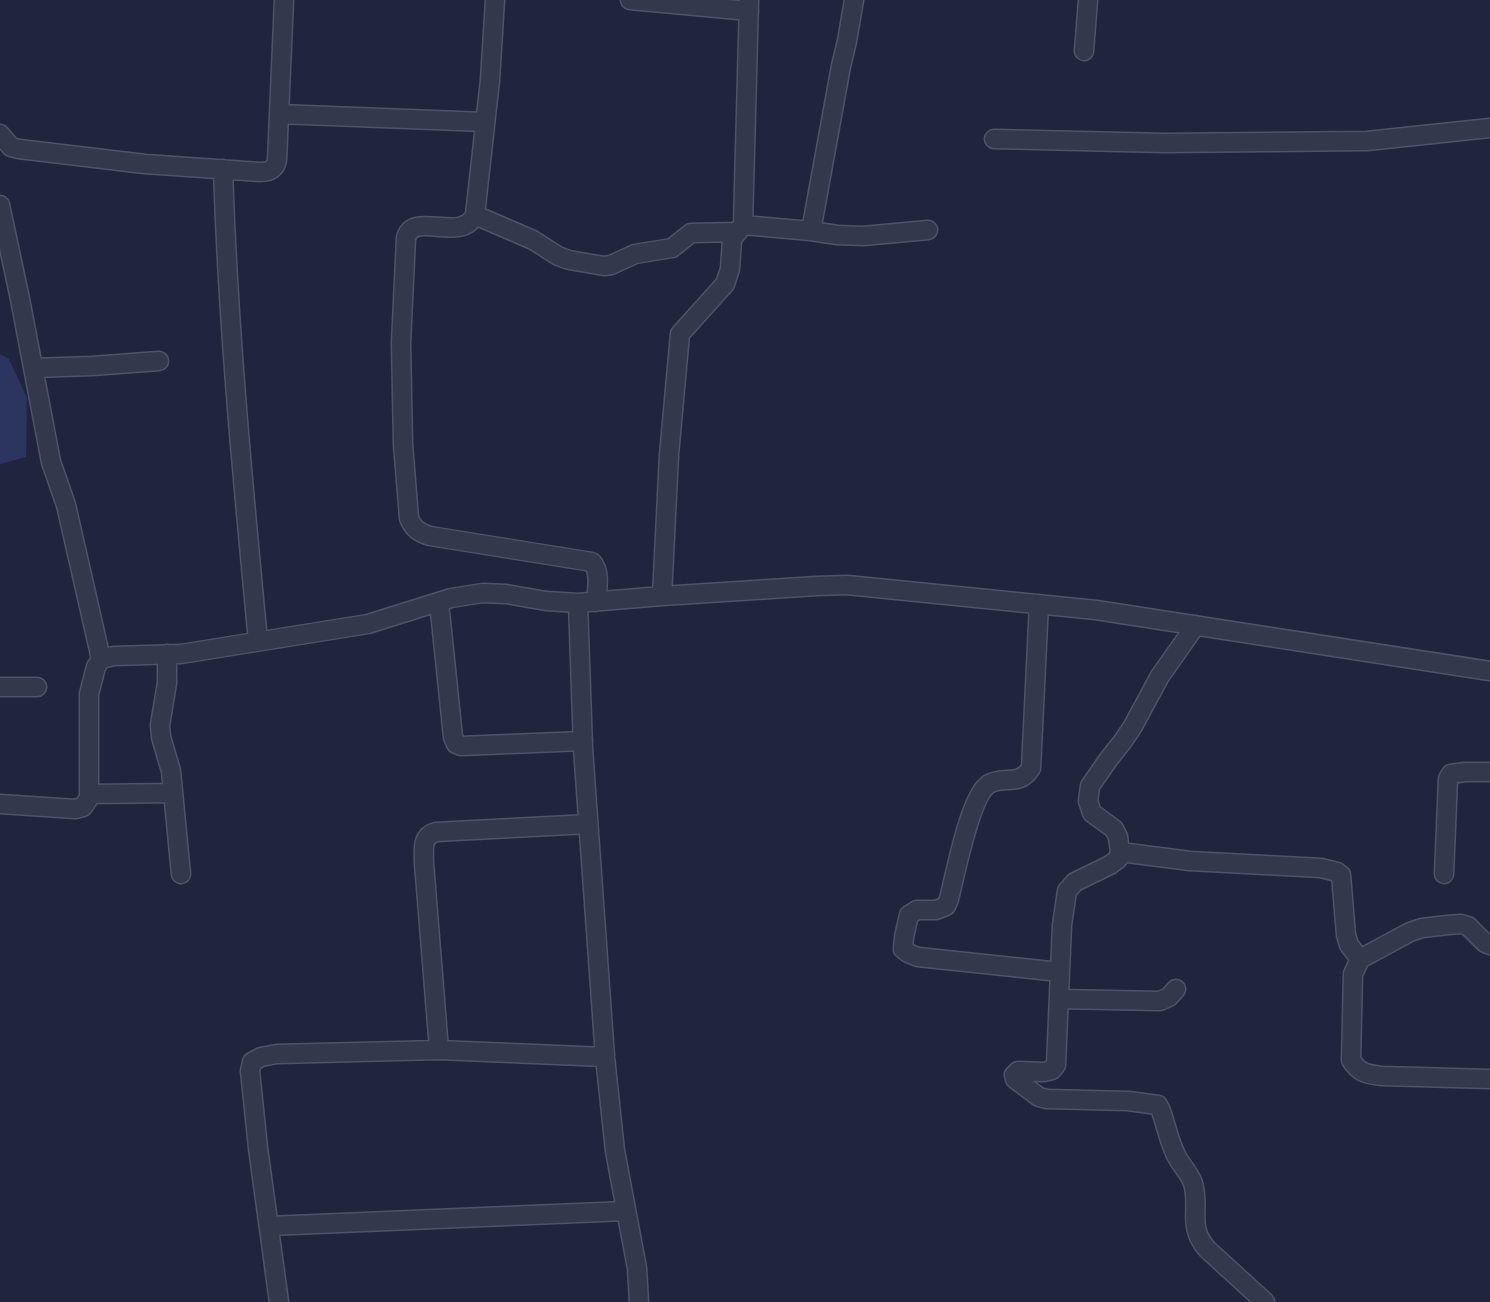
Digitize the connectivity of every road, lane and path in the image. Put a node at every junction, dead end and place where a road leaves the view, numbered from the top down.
1 (284, 0) edge
2 (495, 0) edge
3 (630, 0) edge
4 (854, 0) edge
5 (1088, 0) edge
6 (749, 6) edge
7 (1084, 51) dead end
8 (279, 114) junction
9 (485, 122) junction
10 (1490, 128) edge
11 (0, 134) edge
12 (994, 139) dead end
13 (223, 169) junction
14 (0, 206) edge
15 (475, 215) junction
16 (741, 229) junction
17 (928, 230) dead end
18 (811, 231) junction
19 (159, 361) dead end
20 (33, 368) junction
21 (662, 596) junction
22 (439, 602) junction
23 (587, 603) junction
24 (1039, 604) junction
25 (1196, 626) junction
26 (258, 641) junction
27 (167, 654) junction
28 (100, 659) junction
29 (1490, 670) edge
30 (0, 687) edge
31 (37, 687) dead end
32 (583, 741) junction
33 (1490, 772) edge
34 (173, 793) junction
35 (89, 794) junction
36 (0, 804) edge
37 (588, 824) junction
38 (1120, 852) junction
39 (181, 874) dead end
40 (1444, 874) dead end
41 (1490, 945) edge
42 (1360, 959) junction
43 (1060, 972) junction
44 (1176, 989) dead end
45 (1059, 999) junction
46 (439, 1050) junction
47 (605, 1057) junction
48 (1490, 1079) edge
49 (626, 1211) junction
50 (269, 1226) junction
51 (279, 1302) edge
52 (639, 1302) edge
53 (1265, 1302) edge

1 - 8 street
2 - 9 street
3 - 6 street
4 - 18 street
5 - 7 street
6 - 16 street
8 - 9 street
8 - 13 street
9 - 15 street
10 - 12 street
11 - 13 street
13 - 26 street
14 - 20 street
15 - 16 street
15 - 23 street
16 - 18 street
16 - 21 street
17 - 18 street
19 - 20 street
20 - 28 street
21 - 23 street
21 - 24 street
22 - 23 street
22 - 26 street
22 - 32 street
23 - 32 street
24 - 25 street
24 - 43 street
25 - 29 street
25 - 38 street
26 - 27 street
27 - 28 street
27 - 34 street
28 - 35 street
30 - 31 street
32 - 37 street
33 - 40 street
34 - 35 street
34 - 39 street
35 - 36 street
37 - 46 street
37 - 47 street
38 - 42 street
38 - 43 street
41 - 42 street
42 - 48 street
43 - 45 street
44 - 45 street
45 - 53 street
46 - 47 street
46 - 50 street
47 - 49 street
49 - 50 street
49 - 52 street
50 - 51 street

